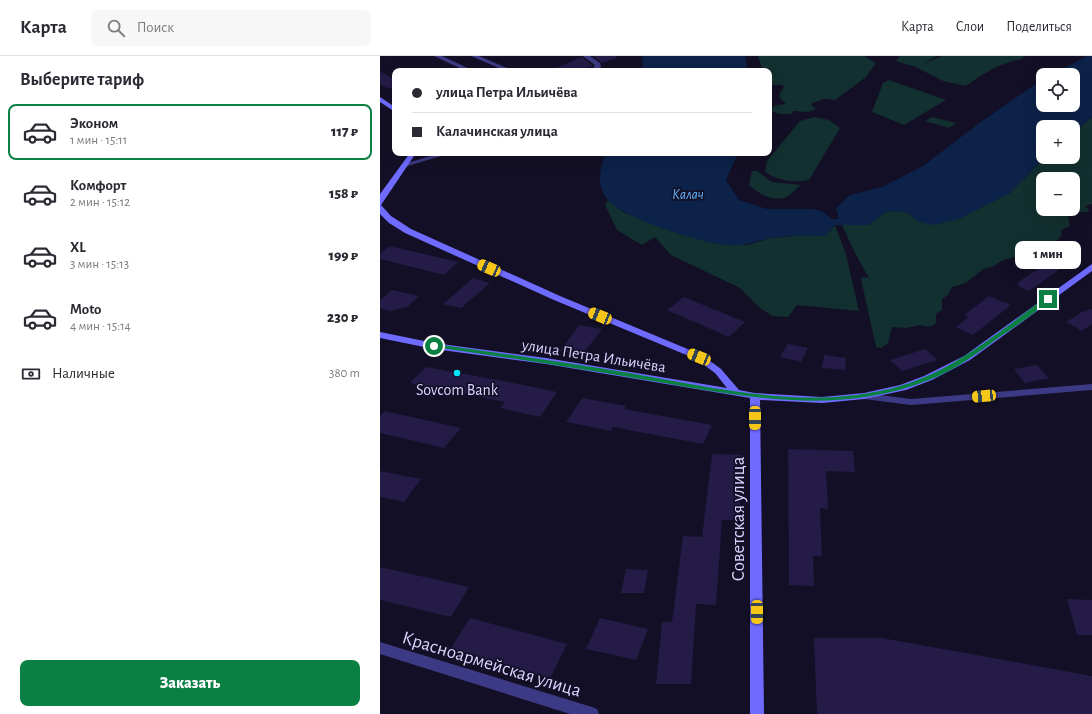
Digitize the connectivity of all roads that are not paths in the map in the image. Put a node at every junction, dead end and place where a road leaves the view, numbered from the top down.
1 (437, 56) edge
2 (474, 56) edge
3 (586, 56) edge
4 (464, 68) edge
5 (504, 68) edge
6 (597, 68) edge
7 (380, 99) edge
8 (392, 108) edge
9 (411, 156) edge
10 (437, 156) edge
11 (404, 165) junction
12 (380, 203) edge
13 (380, 207) edge
14 (1092, 267) edge
15 (380, 335) edge
16 (1092, 387) edge
17 (738, 394) junction
18 (755, 396) junction
19 (864, 396) junction
20 (380, 648) edge
21 (592, 714) edge
22 (757, 714) edge

1 - 4 street
2 - 5 street
3 - 6 street
7 - 8 main road
9 - 11 main road
10 - 11 street
11 - 12 main road
13 - 17 main road
14 - 19 main road, улица Петра Ильичёва
15 - 17 main road, улица Петра Ильичёва
16 - 19 street
17 - 18 main road, улица Петра Ильичёва
18 - 19 main road, улица Петра Ильичёва
18 - 22 main road, Советская улица
20 - 21 street, Красноармейская улица

